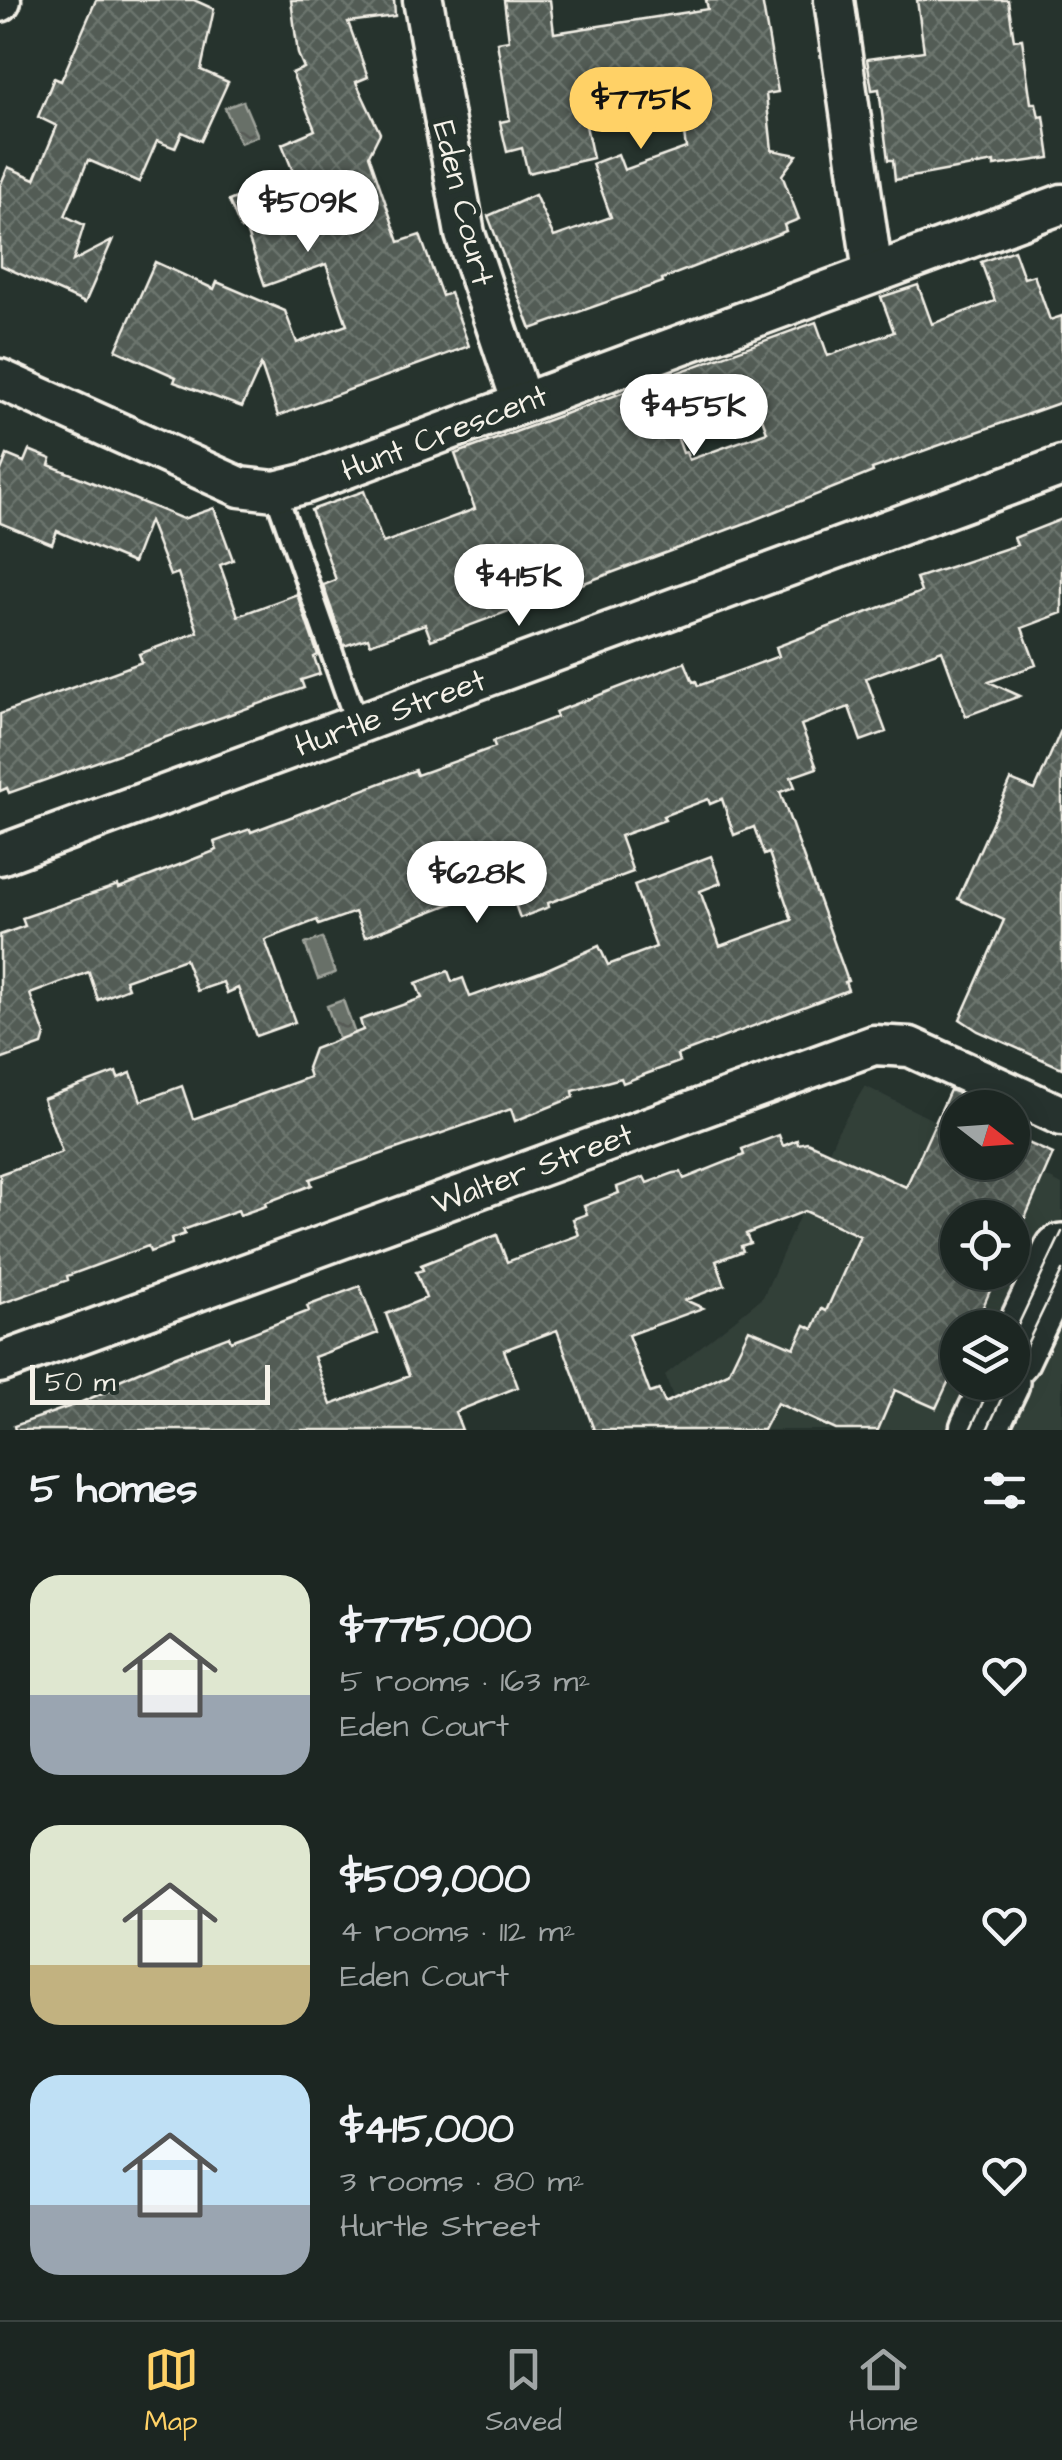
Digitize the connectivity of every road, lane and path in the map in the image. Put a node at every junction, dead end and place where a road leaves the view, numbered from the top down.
1 (423, 0) edge
2 (834, 0) edge
3 (1062, 204) edge
4 (873, 273) junction
5 (0, 379) edge
6 (522, 403) junction
7 (1062, 466) edge
8 (275, 491) junction
9 (357, 724) junction
10 (0, 855) edge
11 (1062, 1116) edge
12 (1062, 1252) edge
13 (1030, 1319) edge
14 (0, 1363) edge
15 (992, 1400) edge
16 (978, 1430) edge

1 - 6 street, Eden Court
2 - 4 street
3 - 4 street, Hunt Crescent
4 - 6 street, Hunt Crescent
5 - 8 street, Hunt Crescent
6 - 8 street, Hunt Crescent
7 - 9 street, Hurtle Street
8 - 9 lane
9 - 10 street, Hurtle Street
11 - 14 street, Walter Street
12 - 13 main road
15 - 16 main road

